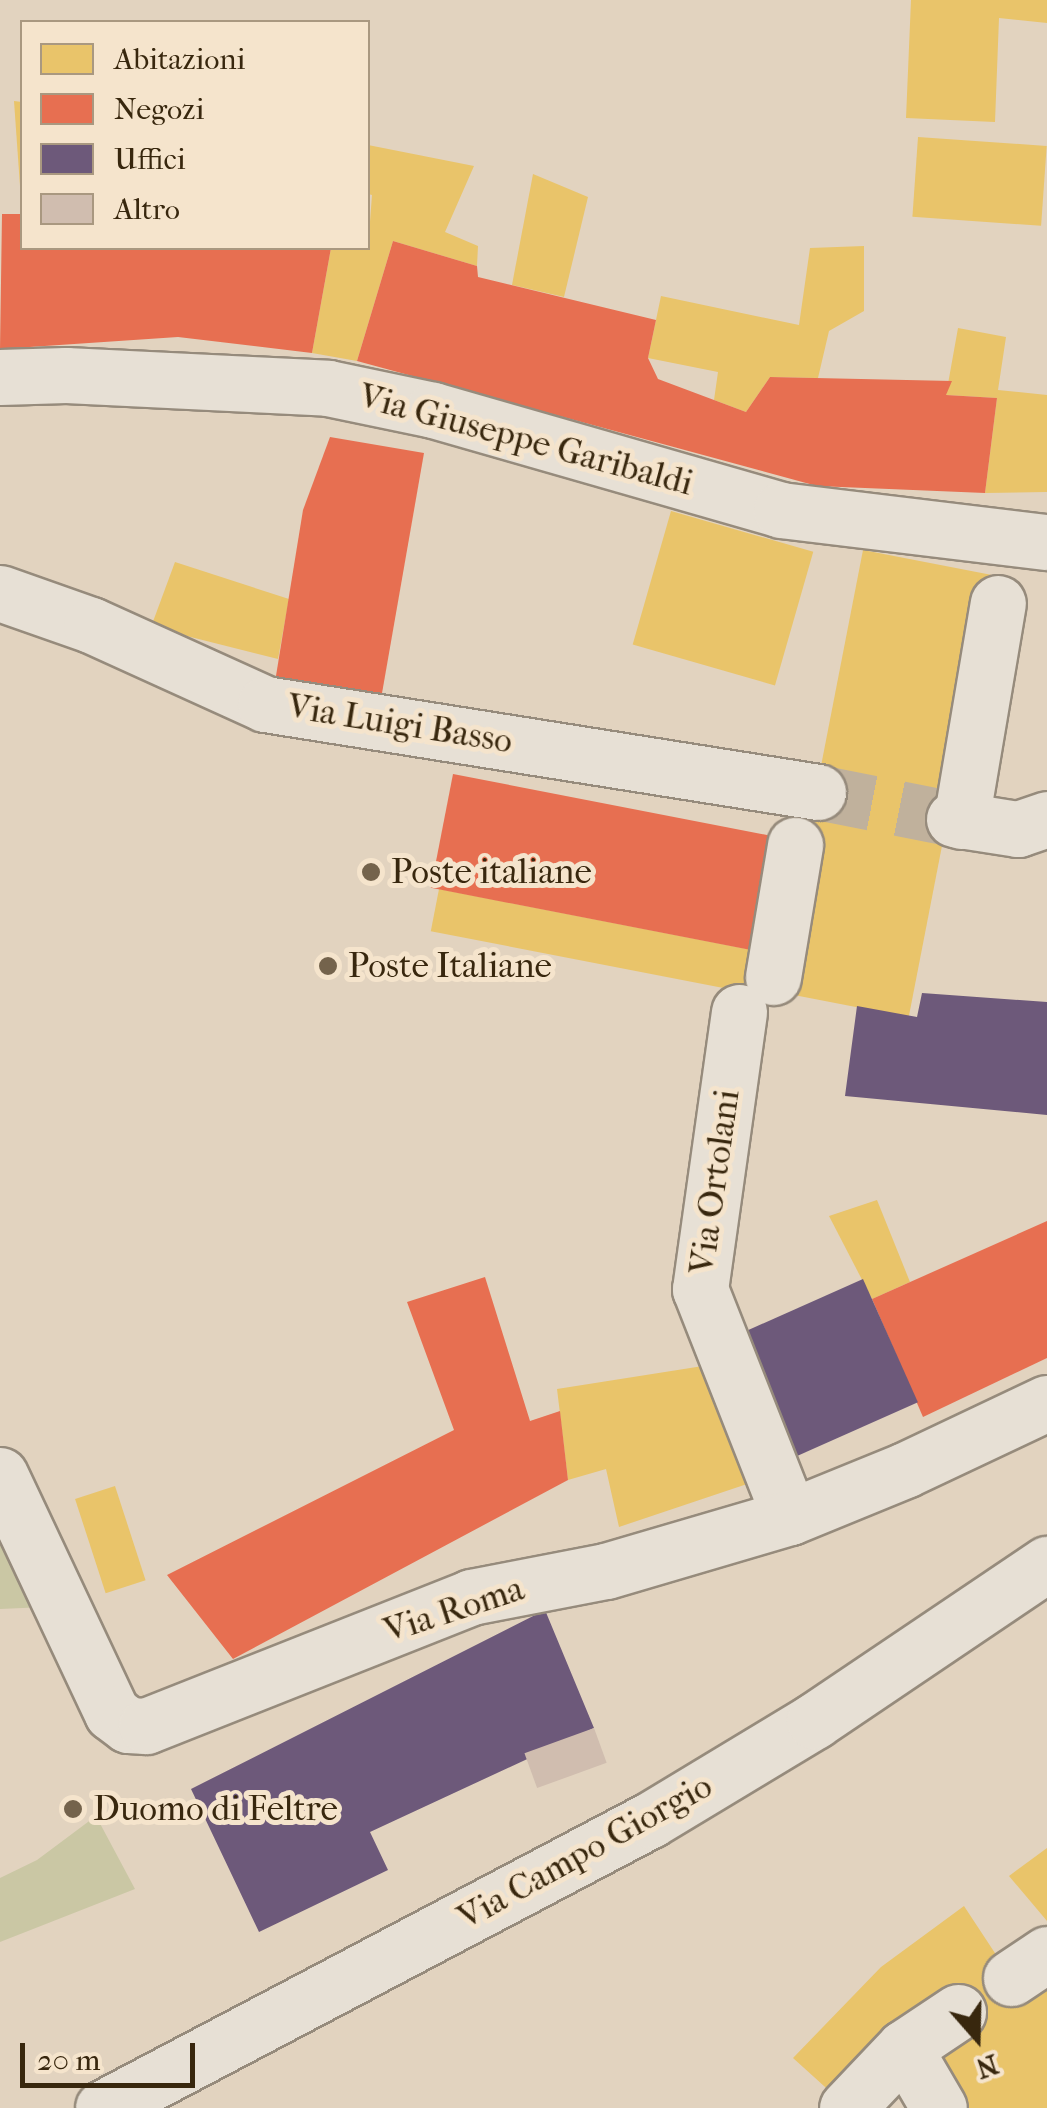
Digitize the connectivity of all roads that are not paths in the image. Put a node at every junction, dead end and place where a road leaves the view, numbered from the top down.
1 (0, 376) edge
2 (1047, 542) edge
3 (0, 593) edge
4 (998, 603) dead end
5 (818, 792) tunnel mouth
6 (1047, 819) edge
7 (794, 845) dead end
8 (1047, 1403) edge
9 (0, 1475) edge
10 (790, 1517) junction
11 (1047, 1564) edge
12 (958, 2012) dead end
13 (904, 2048) junction
14 (103, 2108) edge
15 (847, 2108) edge
16 (939, 2108) edge

1 - 2 street, Via Giuseppe Garibaldi
3 - 5 street, Via Luigi Basso
4 - 6 street
7 - 10 street, Via Ortolani
8 - 10 street, Via Roma
9 - 10 street, Via Roma
11 - 14 street, Via Campo Giorgio
12 - 13 street
13 - 15 street
13 - 16 street

